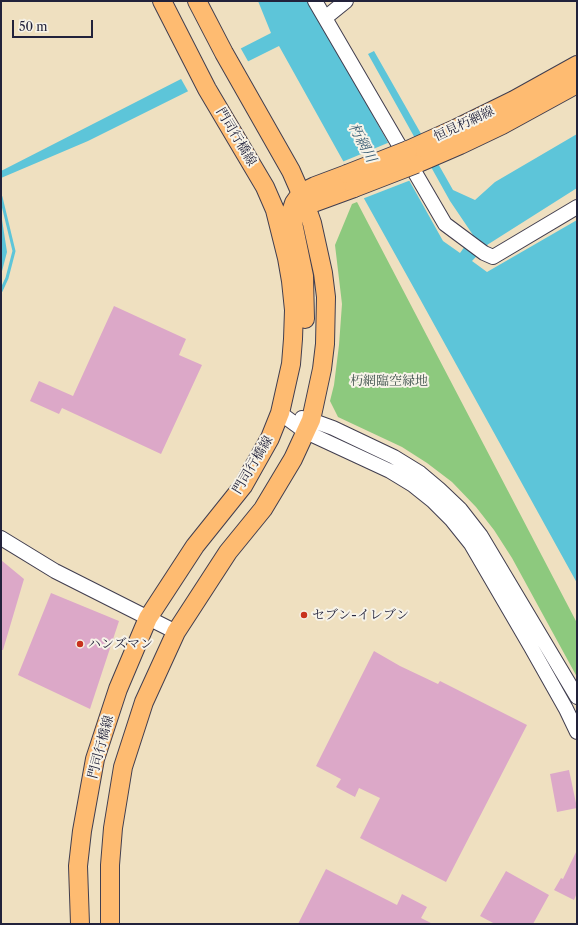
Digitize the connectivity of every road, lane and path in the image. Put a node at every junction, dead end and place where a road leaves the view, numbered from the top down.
1 (162, 1) edge
2 (197, 1) edge
3 (316, 1) edge
4 (346, 1) edge
5 (325, 18) junction
6 (577, 65) edge
7 (577, 84) edge
8 (412, 157) junction
9 (265, 187) junction
10 (307, 197) junction
11 (577, 207) edge
12 (280, 413) junction
13 (309, 426) junction
14 (1, 538) edge
15 (148, 618) junction
16 (176, 632) junction
17 (577, 697) edge
18 (577, 732) edge
19 (80, 924) edge
20 (110, 924) edge

1 - 9 main road, 門司行橋線
2 - 10 main road, 門司行橋線
3 - 5 street
4 - 5 street
5 - 11 street
6 - 8 main road, 恒見朽網線
7 - 8 main road, 恒見朽網線
8 - 10 main road, 恒見朽網線, bridge
9 - 10 main road
9 - 12 main road, 門司行橋線
10 - 12 main road
10 - 13 main road, 門司行橋線
12 - 13 street
12 - 15 main road, 門司行橋線
13 - 16 main road, 門司行橋線
13 - 17 street
13 - 18 street
14 - 15 street
15 - 16 street
15 - 19 main road, 門司行橋線
16 - 20 main road, 門司行橋線

